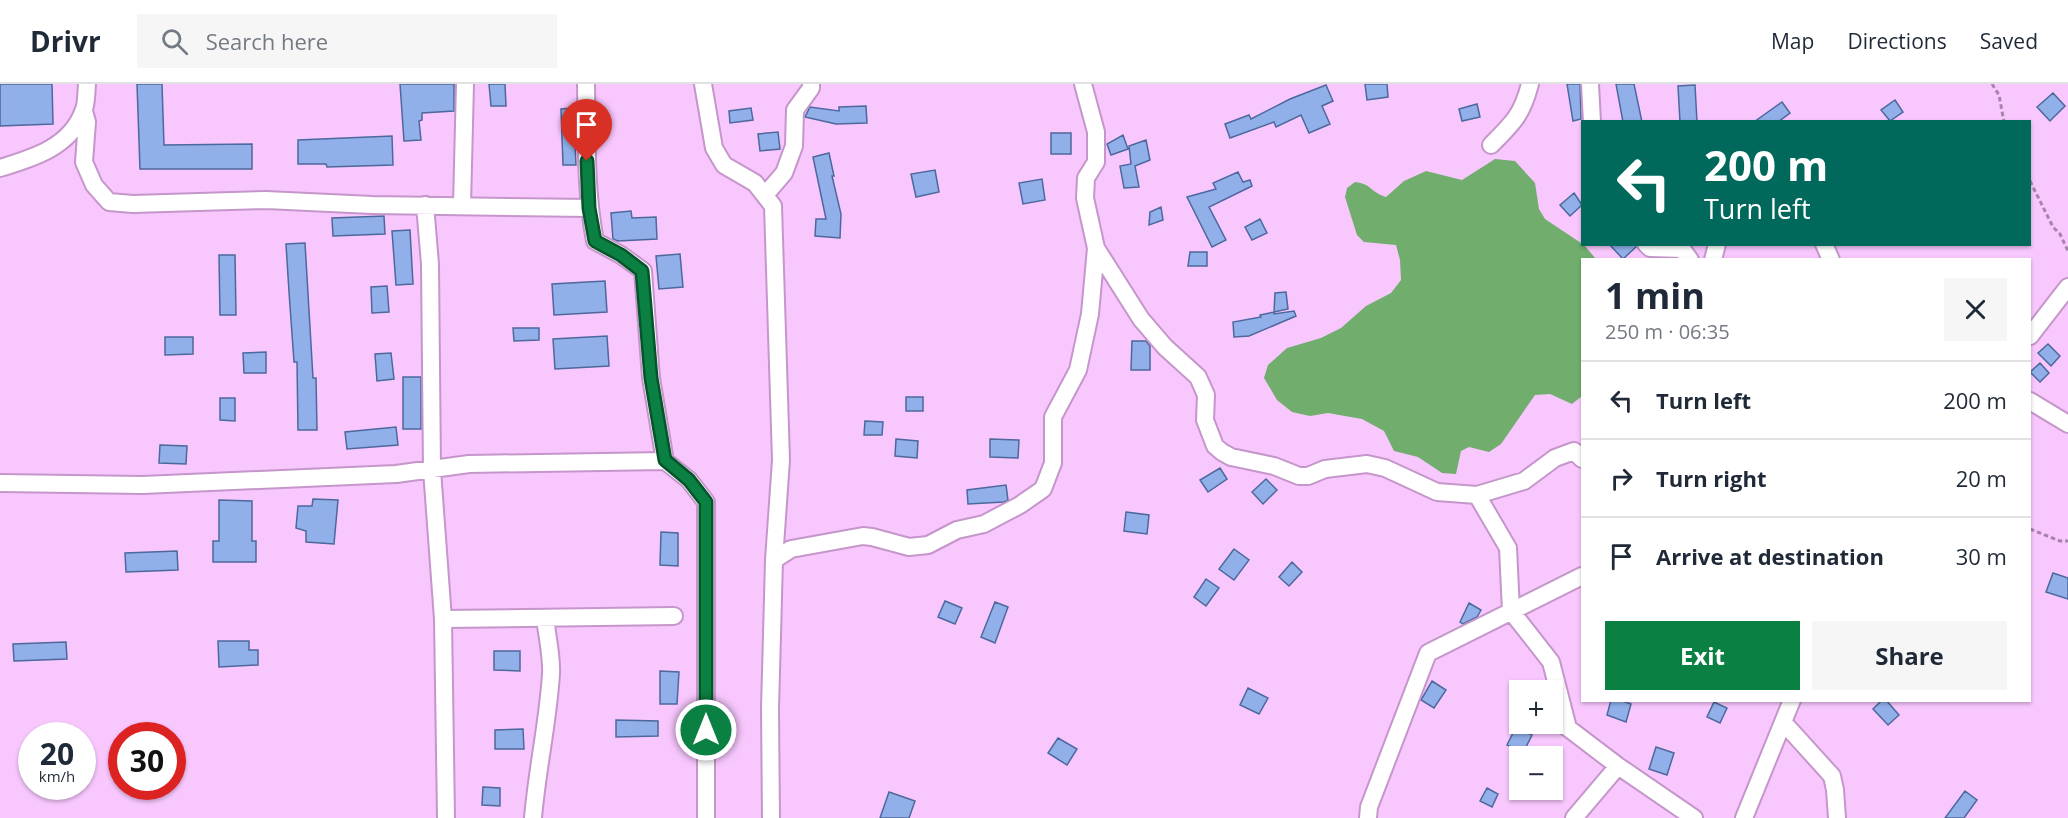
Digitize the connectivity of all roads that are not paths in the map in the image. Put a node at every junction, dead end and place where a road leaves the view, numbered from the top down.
1 (87, 84) edge
2 (465, 84) edge
3 (586, 84) edge
4 (703, 84) edge
5 (811, 84) edge
6 (1083, 84) edge
7 (1530, 84) edge
8 (1590, 84) edge
9 (84, 111) junction
10 (1592, 120) edge
11 (1491, 145) dead end
12 (0, 168) edge
13 (765, 195) junction
14 (425, 205) junction
15 (462, 205) junction
16 (589, 208) junction
17 (1648, 246) edge
18 (1096, 249) junction
19 (1689, 258) edge
20 (2068, 287) edge
21 (2031, 335) edge
22 (2031, 402) edge
23 (2068, 424) edge
24 (1581, 458) edge
25 (665, 460) junction
26 (432, 470) junction
27 (0, 483) edge
28 (1477, 495) junction
29 (774, 560) junction
30 (1581, 576) edge
31 (1511, 611) junction
32 (674, 616) dead end
33 (545, 618) junction
34 (443, 619) junction
35 (1791, 702) edge
36 (1783, 722) junction
37 (1618, 766) junction
38 (446, 818) edge
39 (533, 818) edge
40 (706, 818) edge
41 (771, 818) edge
42 (1368, 818) edge
43 (1574, 818) edge
44 (1694, 818) edge
45 (1744, 818) edge
46 (1837, 818) edge

1 - 9 street
2 - 15 street
3 - 16 street
4 - 13 street
5 - 13 street
6 - 18 street
7 - 11 street
8 - 10 street
9 - 12 street
9 - 14 street
13 - 29 street
14 - 15 street
14 - 26 street
15 - 16 street
16 - 25 street
17 - 19 street
18 - 28 street
18 - 29 street
20 - 21 street
22 - 23 street
24 - 28 street
25 - 26 street
25 - 40 street
26 - 27 street
26 - 34 street
28 - 31 street
29 - 41 street
30 - 31 street
31 - 37 street
31 - 42 street
32 - 33 street
33 - 34 street
33 - 39 street
34 - 38 street
35 - 36 street
36 - 45 street
36 - 46 street
37 - 43 street
37 - 44 street

